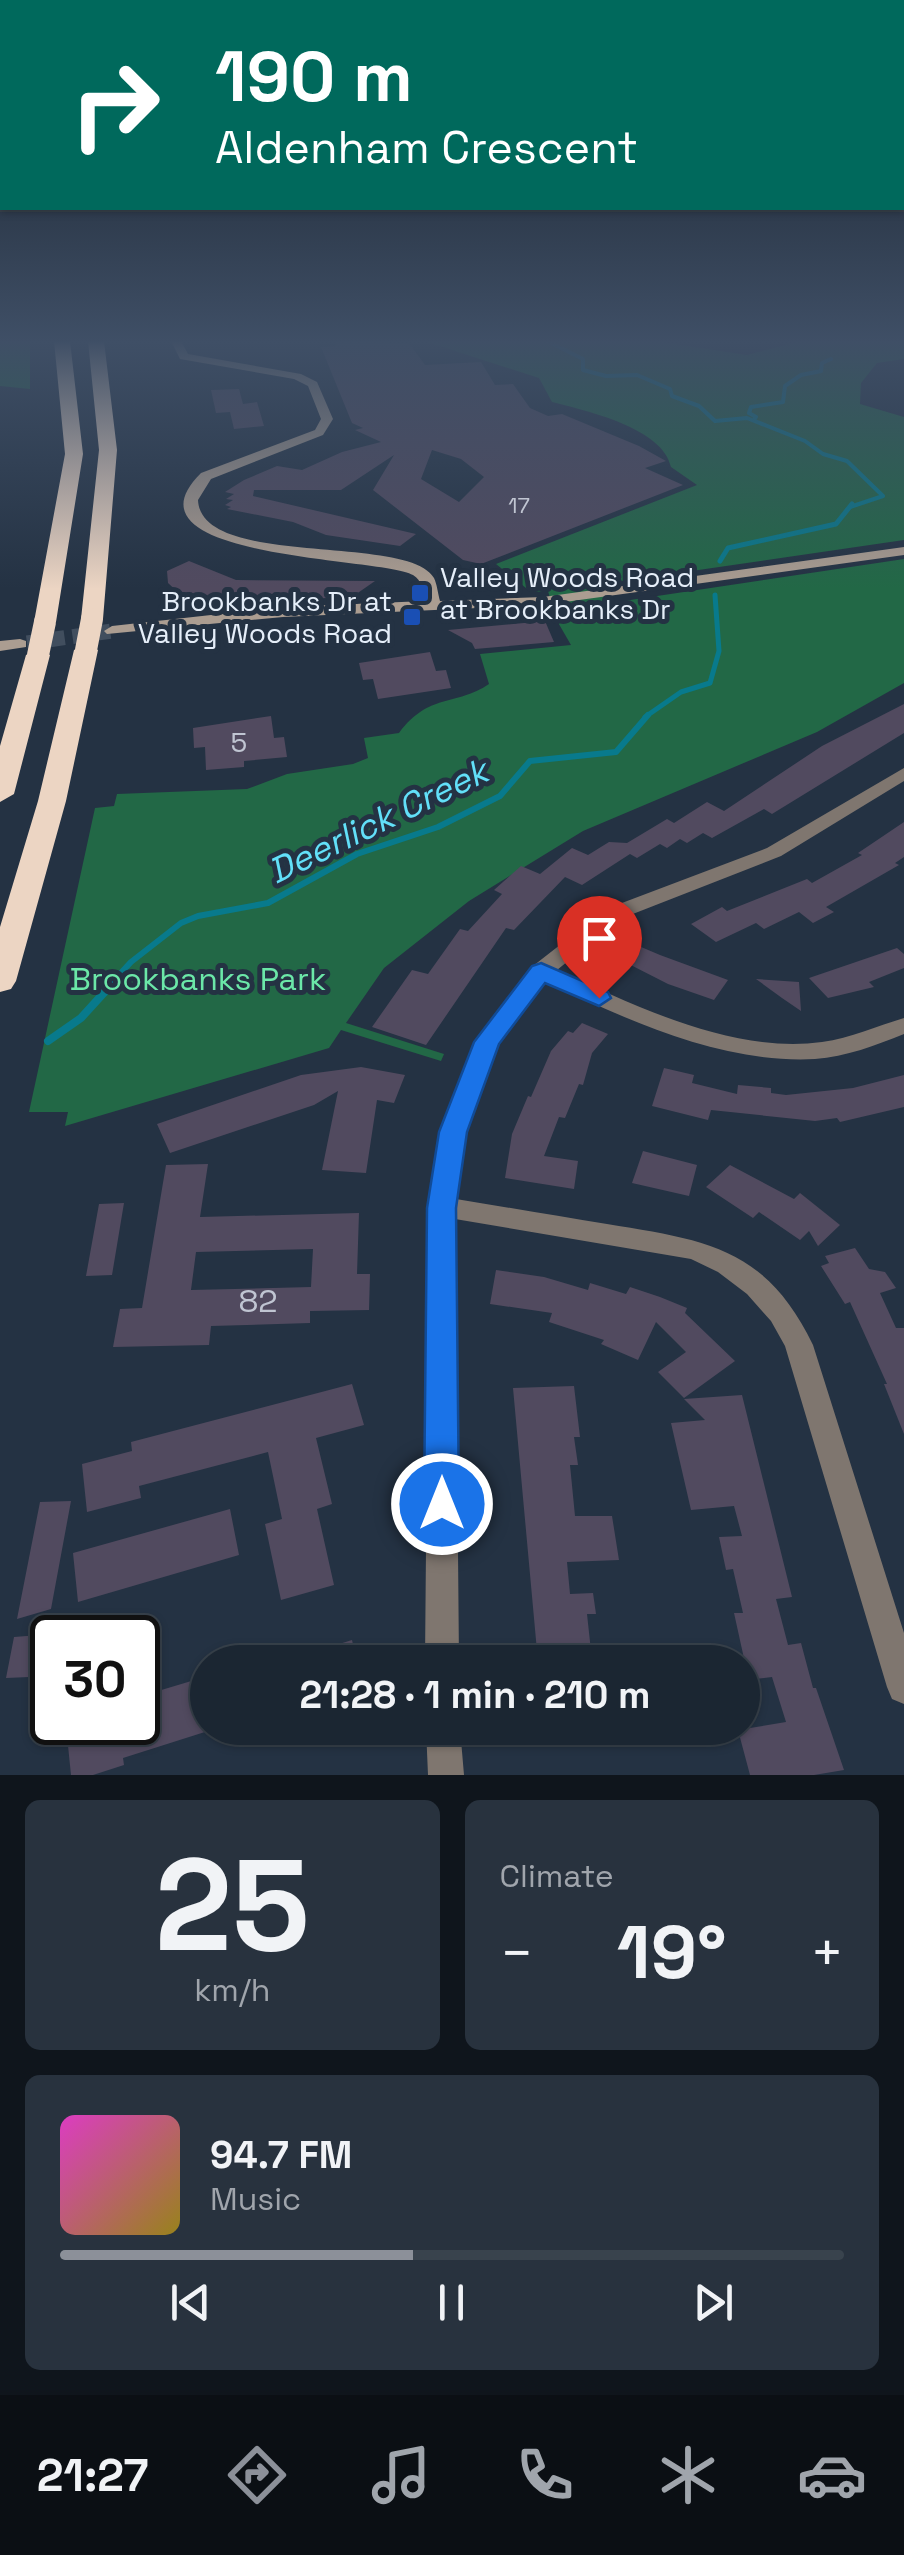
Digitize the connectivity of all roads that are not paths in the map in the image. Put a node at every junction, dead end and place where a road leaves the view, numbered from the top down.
1 (71, 424) edge
2 (106, 424) edge
3 (324, 424) edge
4 (904, 550) edge
5 (434, 608) junction
6 (102, 625) junction
7 (0, 646) edge
8 (29, 649) junction
9 (904, 773) edge
10 (0, 794) edge
11 (541, 971) junction
12 (0, 982) edge
13 (904, 1026) edge
14 (442, 1208) junction
15 (442, 1645) edge
16 (904, 1688) edge
17 (443, 1745) edge
18 (446, 1775) edge

1 - 8 highway, bridge
2 - 6 highway
3 - 5 street
4 - 5 street
5 - 6 street
6 - 12 highway, bridge
7 - 8 street
8 - 10 highway
9 - 11 street
11 - 13 street
11 - 14 street
14 - 15 street
14 - 16 street
17 - 18 street

